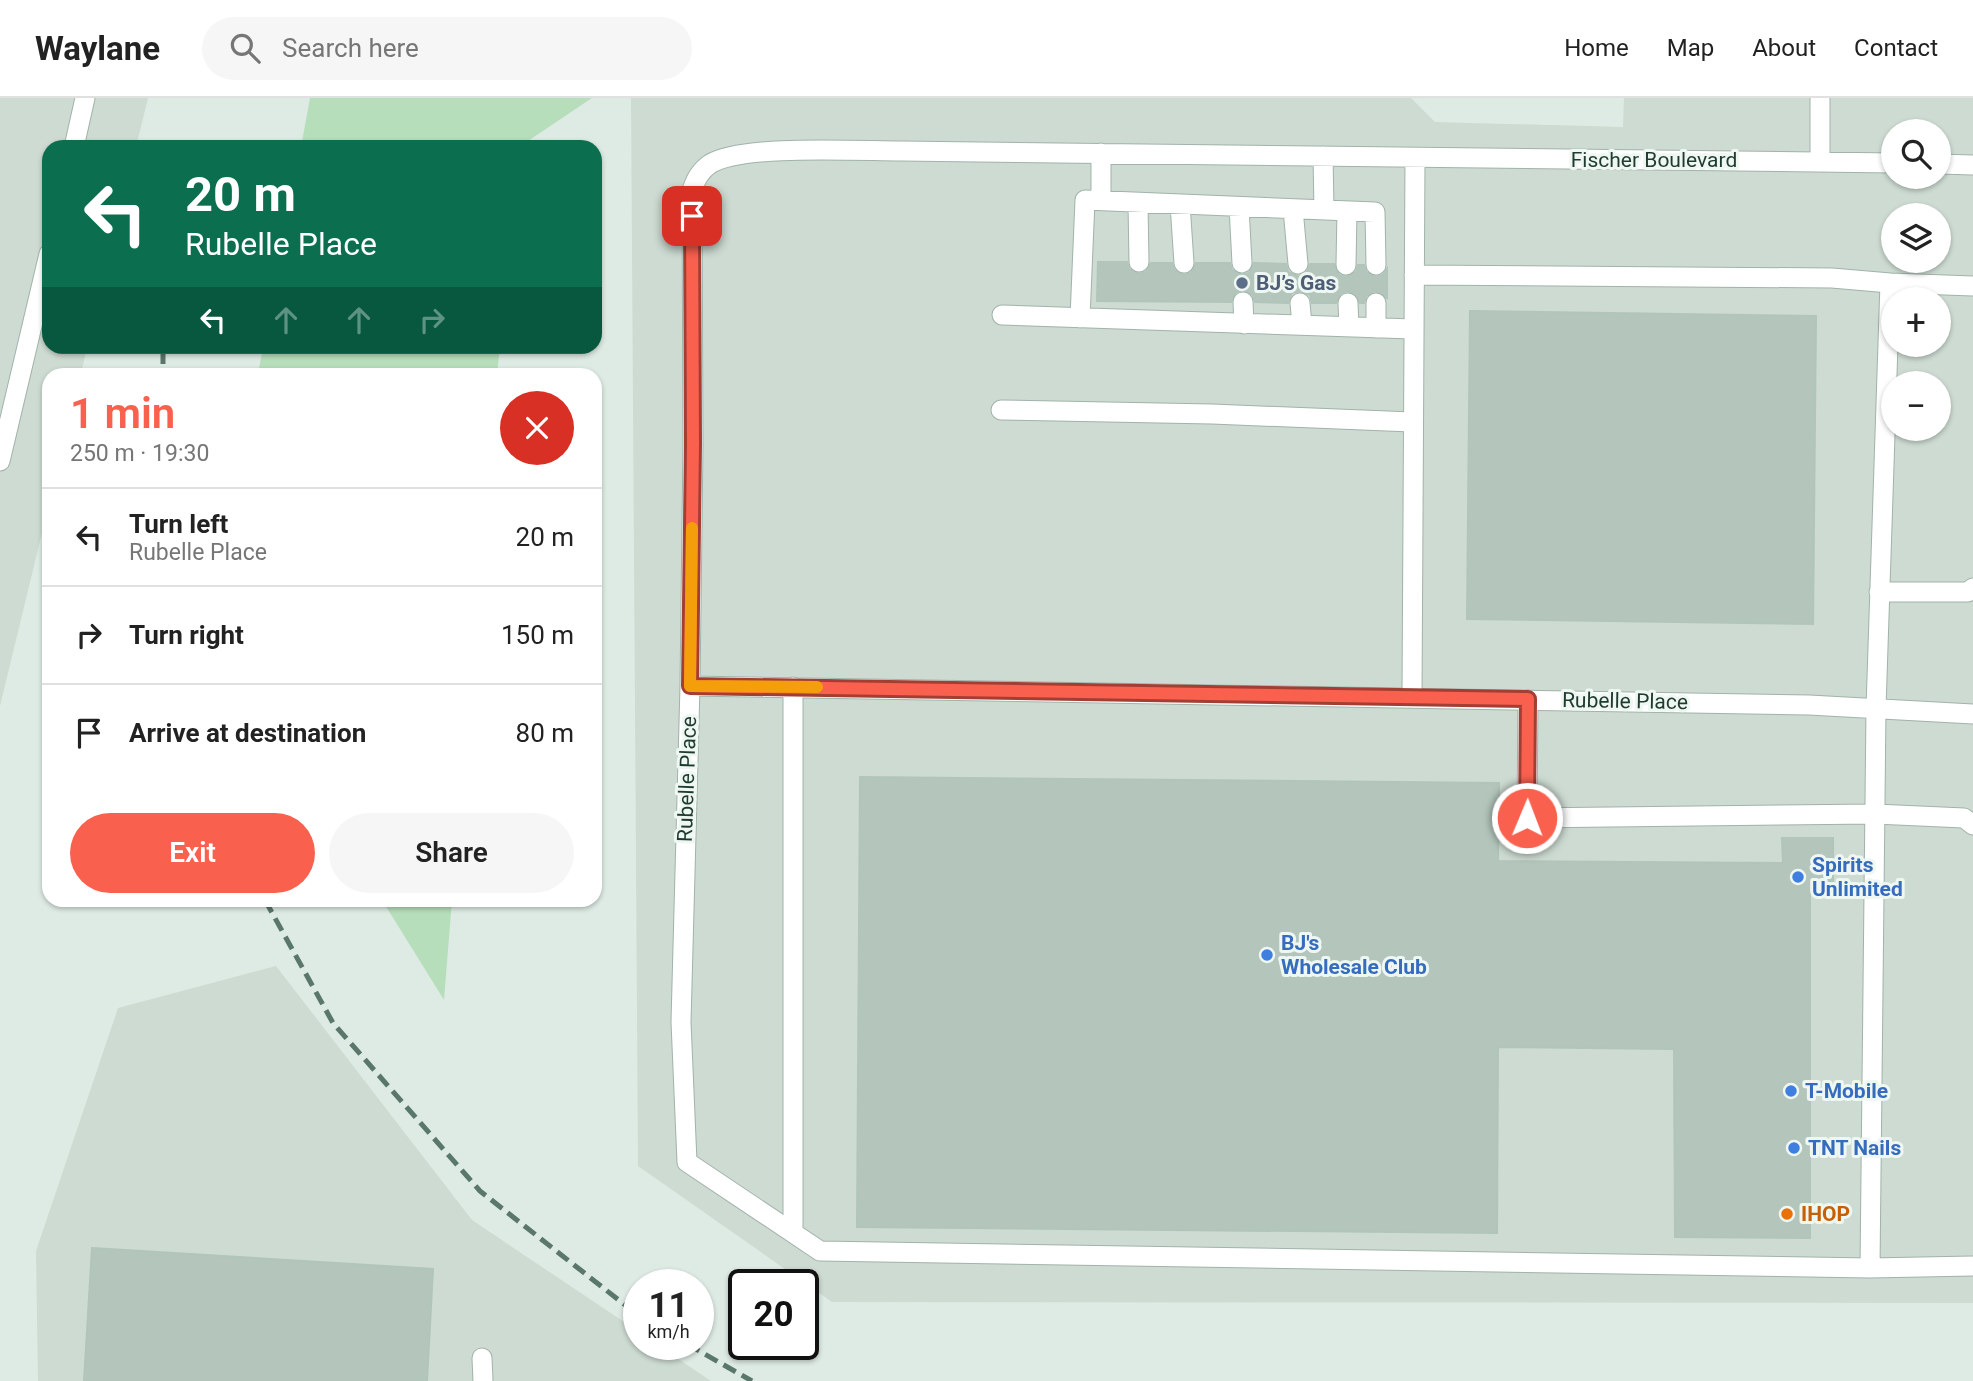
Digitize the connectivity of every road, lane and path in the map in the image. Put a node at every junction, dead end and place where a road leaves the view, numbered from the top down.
1 (85, 98) edge
2 (1820, 98) edge
3 (76, 140) edge
4 (1101, 153) junction
5 (1323, 156) junction
6 (1415, 158) junction
7 (1820, 161) junction
8 (1881, 163) edge
9 (1951, 164) edge
10 (1973, 165) edge
11 (1101, 201) junction
12 (1138, 203) junction
13 (1180, 204) junction
14 (1239, 207) junction
15 (1293, 209) junction
16 (1324, 210) junction
17 (1347, 211) junction
18 (1139, 262) dead end
19 (1184, 263) dead end
20 (1242, 263) dead end
21 (1298, 264) dead end
22 (1346, 265) dead end
23 (1377, 265) dead end
24 (1414, 275) junction
25 (1890, 283) junction
26 (42, 284) edge
27 (1973, 286) edge
28 (1185, 301) dead end
29 (1243, 302) dead end
30 (1300, 303) dead end
31 (1348, 303) dead end
32 (1376, 303) dead end
33 (1002, 315) dead end
34 (1080, 318) junction
35 (1184, 321) junction
36 (1244, 324) junction
37 (1302, 326) junction
38 (1349, 327) junction
39 (1376, 328) junction
40 (1413, 329) junction
41 (1001, 410) dead end
42 (1412, 422) junction
43 (0, 461) edge
44 (1973, 588) edge
45 (1879, 592) junction
46 (690, 686) junction
47 (793, 687) junction
48 (1412, 698) junction
49 (1528, 699) junction
50 (1876, 708) junction
51 (1973, 713) edge
52 (1875, 814) junction
53 (1973, 825) edge
54 (793, 1232) junction
55 (1973, 1266) edge
56 (1870, 1268) junction
57 (482, 1358) dead end
58 (483, 1381) edge

1 - 3 lane
2 - 7 lane
4 - 5 lane, Fischer Boulevard
4 - 11 lane
4 - 46 lane, Fischer Boulevard
5 - 6 lane, Fischer Boulevard
5 - 16 lane
6 - 7 lane, Fischer Boulevard
6 - 24 lane
7 - 8 lane, Fischer Boulevard
9 - 10 lane
11 - 12 lane
11 - 34 lane
12 - 13 lane
12 - 18 lane
13 - 14 lane
13 - 19 lane
14 - 15 lane
14 - 20 lane
15 - 16 lane
15 - 21 lane
16 - 17 lane
17 - 22 lane
17 - 23 lane
24 - 25 lane
24 - 40 lane
25 - 27 lane
25 - 45 lane
26 - 43 lane
28 - 35 lane
29 - 36 lane
30 - 37 lane
31 - 38 lane
32 - 39 lane
33 - 34 lane
34 - 35 lane
35 - 36 lane
36 - 37 lane
37 - 38 lane
38 - 39 lane
39 - 40 lane
40 - 42 lane
41 - 42 lane
42 - 48 lane
44 - 45 lane
45 - 50 lane
46 - 47 lane, Rubelle Place
46 - 54 lane, Rubelle Place
47 - 48 lane, Rubelle Place
47 - 54 lane
48 - 49 lane, Rubelle Place
49 - 50 lane, Rubelle Place
49 - 52 lane
50 - 51 lane, Rubelle Place
50 - 52 lane
52 - 53 lane
52 - 56 lane
54 - 56 lane
55 - 56 lane
57 - 58 lane

